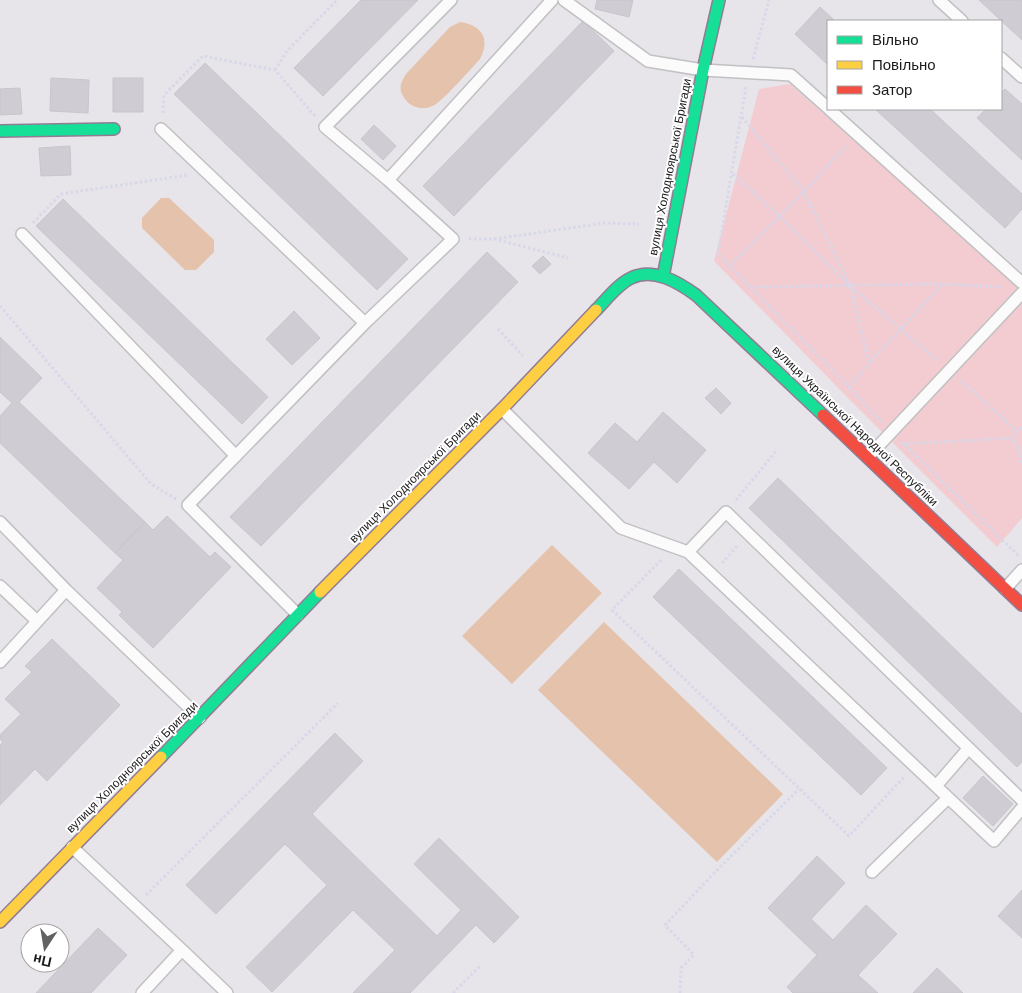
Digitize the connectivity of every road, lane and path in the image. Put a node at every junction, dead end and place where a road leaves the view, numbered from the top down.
1 (337, 0) edge
2 (451, 0) edge
3 (552, 0) edge
4 (564, 0) edge
5 (719, 0) edge
6 (769, 0) edge
7 (939, 0) edge
8 (961, 20) edge
9 (1002, 59) edge
10 (275, 70) junction
11 (703, 70) junction
12 (749, 72) junction
13 (1022, 78) edge
14 (827, 108) edge
15 (829, 110) edge
16 (742, 116) junction
17 (325, 127) junction
18 (161, 129) joint
19 (114, 130) dead end
20 (0, 131) edge
21 (857, 134) junction
22 (207, 172) junction
23 (733, 173) junction
24 (388, 180) junction
25 (804, 192) junction
26 (780, 217) junction
27 (639, 224) dead end
28 (22, 234) joint
29 (453, 239) junction
30 (494, 239) junction
31 (568, 258) dead end
32 (730, 266) junction
33 (662, 277) junction
34 (941, 284) junction
35 (1022, 284) edge
36 (851, 286) junction
37 (750, 287) junction
38 (1004, 287) dead end
39 (1022, 293) edge
40 (0, 306) edge
41 (366, 324) junction
42 (498, 329) dead end
43 (901, 330) junction
44 (869, 363) junction
45 (538, 370) junction
46 (950, 371) junction
47 (849, 387) junction
48 (502, 409) junction
49 (1022, 428) edge
50 (1016, 432) junction
51 (892, 433) junction
52 (1014, 438) junction
53 (904, 444) junction
54 (777, 450) dead end
55 (1020, 450) edge
56 (236, 456) junction
57 (868, 457) junction
58 (1022, 465) edge
59 (188, 506) junction
60 (726, 512) junction
61 (0, 522) edge
62 (748, 535) junction
63 (674, 547) junction
64 (688, 552) junction
65 (1022, 558) edge
66 (1022, 570) edge
67 (711, 574) junction
68 (0, 586) edge
69 (1004, 589) junction
70 (66, 590) junction
71 (1022, 605) edge
72 (298, 615) junction
73 (37, 621) junction
74 (0, 662) edge
75 (338, 703) dead end
76 (200, 718) junction
77 (968, 749) junction
78 (915, 766) junction
79 (936, 786) junction
80 (800, 789) junction
81 (948, 798) junction
82 (1022, 800) edge
83 (1022, 808) edge
84 (1018, 823) edge
85 (72, 847) junction
86 (872, 872) dead end
87 (135, 906) junction
88 (0, 922) edge
89 (182, 950) junction
90 (480, 966) dead end
91 (142, 993) edge
92 (227, 993) edge
93 (453, 993) edge
94 (680, 993) edge

1 - 10 path
2 - 17 lane
3 - 24 lane
4 - 11 lane
5 - 11 street, вулиця Холодноярської Бригади
6 - 12 path
7 - 8 lane
9 - 13 lane
10 - 17 path
10 - 18 path
11 - 12 lane
11 - 33 street, вулиця Холодноярської Бригади
12 - 14 lane
12 - 16 path
15 - 21 lane
16 - 23 path
16 - 25 path
17 - 24 lane
18 - 22 lane
19 - 20 street
21 - 25 path
21 - 35 lane
22 - 28 path
22 - 41 lane
23 - 26 path
23 - 32 path
24 - 29 lane
25 - 26 path
25 - 36 path
26 - 32 path
26 - 36 path
27 - 30 path
28 - 56 lane
29 - 30 path
29 - 41 lane
30 - 31 path
32 - 37 path
33 - 45 street, вулиця Холодноярської Бригади
33 - 57 street, вулиця Української Народної Республіки
34 - 36 path
34 - 38 path
34 - 43 path
36 - 37 path
36 - 43 path
36 - 44 path
37 - 47 path
39 - 46 lane
40 - 59 path
41 - 56 lane
42 - 45 path
43 - 44 path
43 - 46 path
44 - 47 path
45 - 48 street, вулиця Холодноярської Бригади
46 - 50 path
46 - 51 lane
47 - 51 path
48 - 63 lane
48 - 72 street, вулиця Холодноярської Бригади
49 - 50 path
50 - 52 path
51 - 53 path
51 - 57 lane
52 - 53 path
52 - 55 path
53 - 65 path
54 - 60 path
55 - 58 path
56 - 59 lane
57 - 69 street, вулиця Української Народної Республіки
59 - 72 lane
60 - 62 lane
60 - 64 lane
61 - 70 lane
62 - 67 path
62 - 77 lane
63 - 64 lane
63 - 80 path
64 - 67 lane
66 - 69 lane
67 - 78 lane
68 - 73 lane
69 - 71 street, вулиця Української Народної Республіки
70 - 73 lane
70 - 76 lane
72 - 76 street, вулиця Холодноярської Бригади
73 - 74 lane
75 - 87 path
76 - 85 street, вулиця Холодноярської Бригади
77 - 79 lane
77 - 82 lane
78 - 79 lane
78 - 80 path
79 - 81 lane
80 - 94 path
81 - 84 lane
81 - 86 lane
83 - 84 lane
85 - 87 lane
85 - 88 street, вулиця Холодноярської Бригади
87 - 89 lane
89 - 91 lane
89 - 92 lane
90 - 93 path

